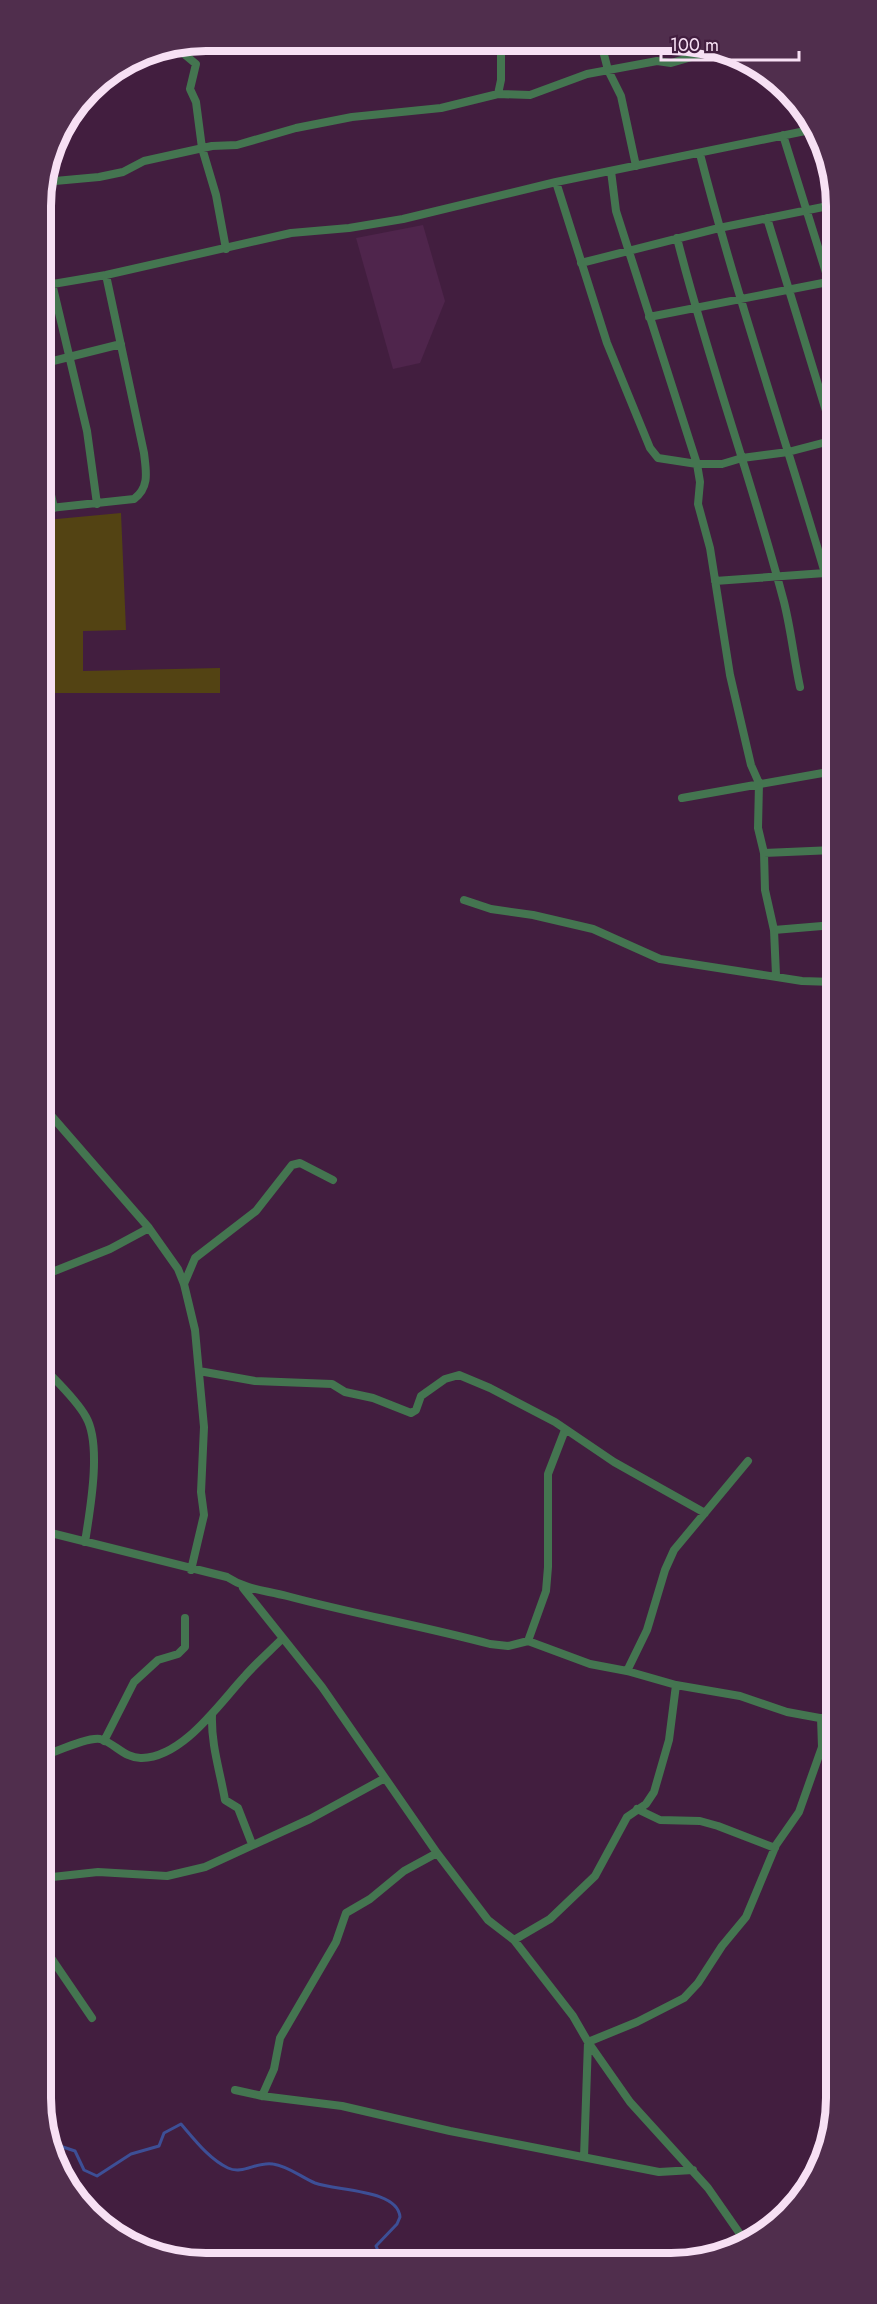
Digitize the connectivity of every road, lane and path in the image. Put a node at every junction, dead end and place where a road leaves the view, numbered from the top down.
1 (501, 51) edge
2 (603, 51) edge
3 (184, 53) edge
4 (702, 54) edge
5 (608, 70) junction
6 (498, 94) junction
7 (806, 131) edge
8 (783, 135) junction
9 (202, 148) junction
10 (700, 154) junction
11 (636, 165) junction
12 (611, 171) junction
13 (53, 181) edge
14 (556, 182) junction
15 (826, 207) edge
16 (808, 211) junction
17 (767, 218) junction
18 (719, 228) junction
19 (677, 238) junction
20 (225, 249) junction
21 (628, 249) junction
22 (581, 263) junction
23 (826, 267) edge
24 (105, 275) junction
25 (51, 280) edge
26 (826, 283) edge
27 (52, 284) junction
28 (790, 291) junction
29 (741, 299) junction
30 (695, 308) junction
31 (649, 317) junction
32 (121, 344) junction
33 (70, 358) junction
34 (51, 362) edge
35 (826, 411) edge
36 (826, 440) edge
37 (788, 452) junction
38 (742, 458) junction
39 (697, 464) junction
40 (51, 495) edge
41 (98, 504) junction
42 (51, 508) edge
43 (54, 508) junction
44 (825, 573) junction
45 (826, 576) edge
46 (777, 578) junction
47 (716, 581) junction
48 (800, 687) dead end
49 (826, 772) edge
50 (759, 783) junction
51 (682, 798) dead end
52 (826, 850) edge
53 (764, 853) junction
54 (464, 900) dead end
55 (826, 926) edge
56 (774, 930) junction
57 (776, 975) junction
58 (826, 982) edge
59 (51, 1115) edge
60 (333, 1180) dead end
61 (149, 1228) junction
62 (51, 1272) edge
63 (184, 1284) junction
64 (199, 1371) junction
65 (51, 1377) edge
66 (565, 1430) junction
67 (748, 1461) dead end
68 (705, 1513) junction
69 (51, 1533) edge
70 (85, 1542) junction
71 (191, 1570) junction
72 (243, 1588) junction
73 (186, 1618) dead end
74 (283, 1638) junction
75 (528, 1641) junction
76 (627, 1671) junction
77 (676, 1685) junction
78 (212, 1716) junction
79 (821, 1718) junction
80 (826, 1719) edge
81 (104, 1741) junction
82 (826, 1744) edge
83 (822, 1747) junction
84 (51, 1753) edge
85 (385, 1778) junction
86 (637, 1809) junction
87 (252, 1844) junction
88 (775, 1848) junction
89 (437, 1853) junction
90 (51, 1877) edge
91 (514, 1940) junction
92 (51, 1956) edge
93 (92, 2018) dead end
94 (588, 2042) junction
95 (235, 2090) dead end
96 (262, 2096) junction
97 (584, 2157) junction
98 (693, 2170) junction
99 (741, 2236) edge

1 - 6 street
2 - 5 street
3 - 9 street
4 - 5 street
5 - 6 street
5 - 11 street
6 - 9 street
7 - 8 street
8 - 10 street
8 - 16 street
9 - 13 street
9 - 20 street
10 - 11 street
10 - 18 street
11 - 12 street
12 - 14 street
12 - 21 street
14 - 20 street
14 - 22 street
15 - 16 street
16 - 17 street
16 - 23 street
17 - 18 street
17 - 28 street
18 - 19 street
18 - 29 street
19 - 21 street
19 - 30 street
20 - 24 street
21 - 22 street
21 - 31 street
22 - 39 street
24 - 27 street
24 - 32 street
25 - 27 street
26 - 28 street
27 - 33 street
28 - 29 street
28 - 35 street
29 - 30 street
29 - 37 street
30 - 31 street
30 - 38 street
31 - 39 street
32 - 33 street
32 - 41 street
33 - 34 street
33 - 41 street
36 - 37 street
37 - 38 street
37 - 44 street
38 - 39 street
38 - 46 street
39 - 47 street
40 - 43 street
41 - 43 street
42 - 43 street
44 - 45 street
44 - 46 street
46 - 47 street
46 - 48 street
47 - 50 street
49 - 50 street
50 - 51 street
50 - 53 street
52 - 53 street
53 - 56 street
54 - 57 street
55 - 56 street
56 - 57 street
57 - 58 street
59 - 61 street
60 - 63 street
61 - 62 street
61 - 63 street
63 - 64 street
64 - 66 street
64 - 71 street
65 - 70 street
66 - 68 street
66 - 75 street
67 - 68 street
68 - 76 street
69 - 70 street
70 - 71 street
71 - 72 street
72 - 74 street
72 - 75 street
73 - 81 street
74 - 78 street
74 - 85 street
75 - 76 street
76 - 77 street
77 - 79 street
77 - 86 street
78 - 81 street
78 - 87 street
79 - 80 street
79 - 83 street
81 - 84 street
82 - 83 street
83 - 88 street
85 - 87 street
85 - 89 street
86 - 88 street
86 - 91 street
87 - 90 street
88 - 94 street
89 - 91 street
89 - 96 street
91 - 94 street
92 - 93 street
94 - 97 street
94 - 98 street
95 - 96 street
96 - 97 street
97 - 98 street
98 - 99 street

